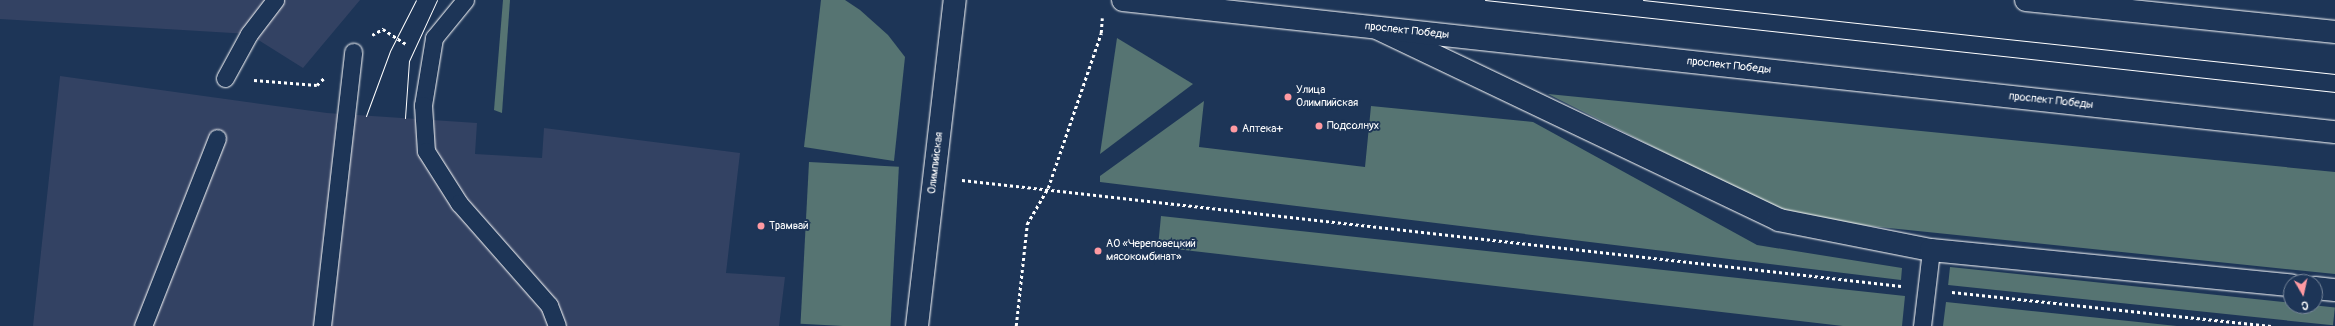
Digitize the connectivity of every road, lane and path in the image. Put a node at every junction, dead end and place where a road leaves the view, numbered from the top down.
1 (275, 0) edge
2 (465, 0) edge
3 (955, 0) edge
4 (1123, 0) edge
5 (2026, 0) edge
6 (1103, 13) dead end
7 (1378, 28) junction
8 (2335, 32) edge
9 (353, 52) dead end
10 (225, 78) dead end
11 (2335, 132) edge
12 (217, 138) dead end
13 (935, 177) junction
14 (1048, 188) junction
15 (1931, 250) junction
16 (2283, 284) edge
17 (1926, 289) junction
18 (2323, 289) edge
19 (2335, 290) edge
20 (143, 326) edge
21 (322, 326) edge
22 (557, 326) edge
23 (916, 326) edge
24 (1016, 326) edge
25 (1922, 326) edge
26 (2271, 326) edge

1 - 10 lane
2 - 22 lane
3 - 13 main road, Олимпийская
4 - 7 main road, проспект Победы
5 - 8 main road
6 - 14 path
7 - 11 main road, проспект Победы
7 - 15 main road
9 - 21 lane
12 - 20 lane
13 - 14 path
13 - 23 main road, Олимпийская
14 - 17 path
14 - 24 path
15 - 16 main road
15 - 17 lane
17 - 25 lane
17 - 26 path
18 - 19 main road

